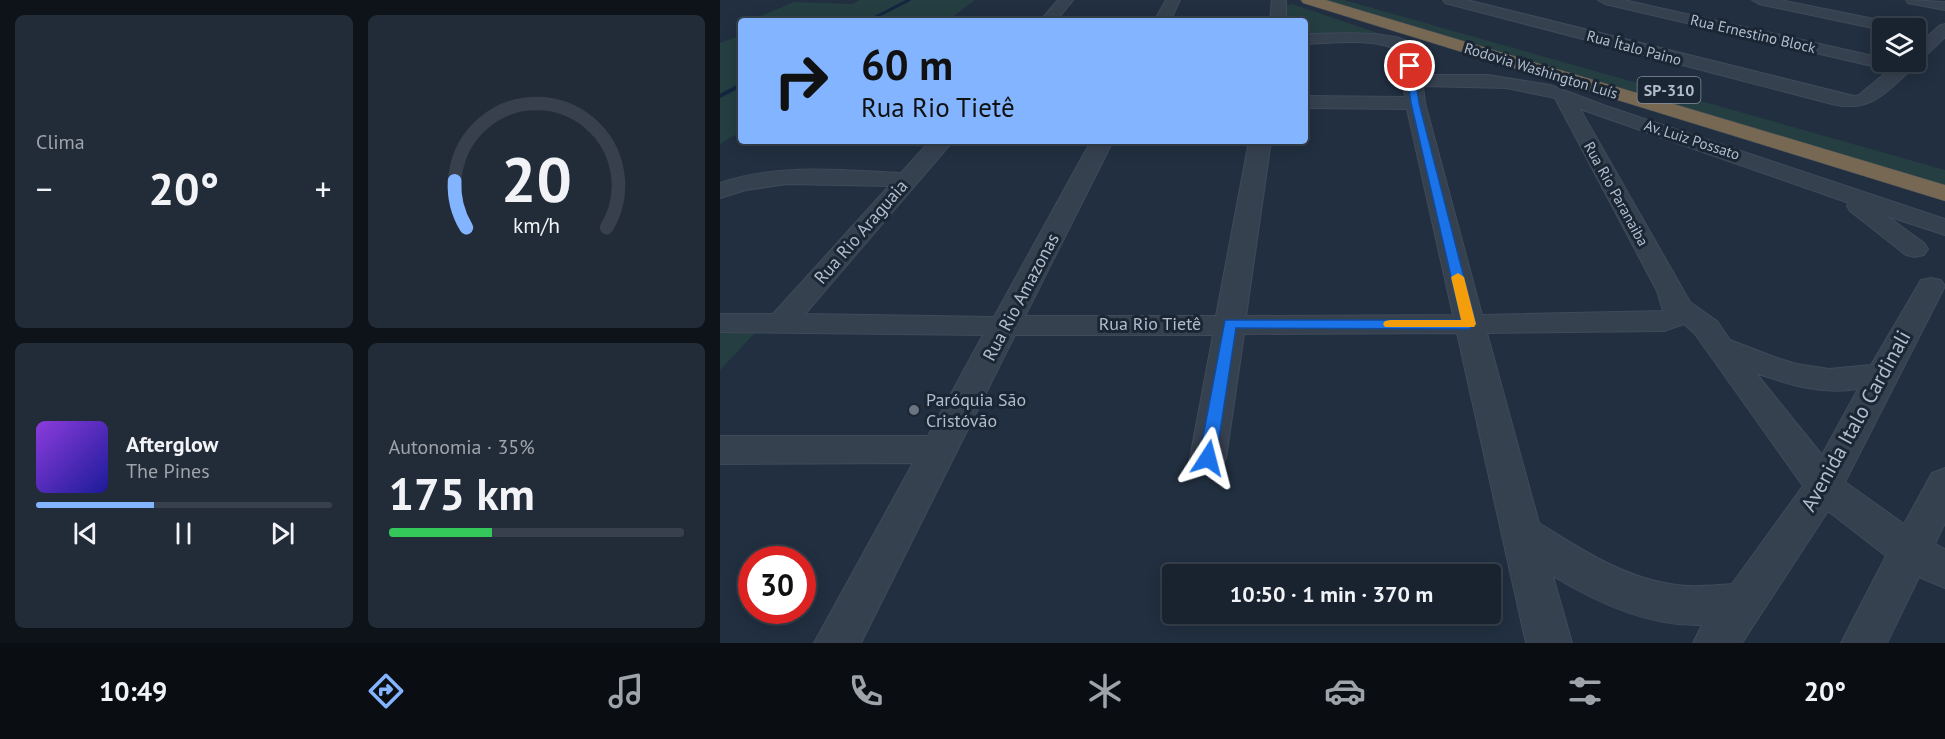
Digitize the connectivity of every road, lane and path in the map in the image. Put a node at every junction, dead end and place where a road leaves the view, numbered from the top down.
1 (1066, 0) edge
2 (1173, 0) edge
3 (1279, 0) edge
4 (1309, 0) edge
5 (1352, 0) edge
6 (1450, 0) edge
7 (1605, 0) edge
8 (1758, 0) edge
9 (1913, 0) edge
10 (1530, 3) dead end
11 (1945, 6) edge
12 (1503, 14) junction
13 (1051, 18) edge
14 (1164, 18) edge
15 (1278, 18) edge
16 (1872, 23) edge
17 (1940, 33) edge
18 (1308, 39) edge
19 (1926, 46) edge
20 (1872, 58) edge
21 (1897, 72) edge
22 (1414, 92) junction
23 (1554, 92) junction
24 (1308, 102) edge
25 (1713, 102) dead end
26 (939, 144) edge
27 (1100, 144) edge
28 (1260, 144) edge
29 (907, 180) junction
30 (1823, 184) junction
31 (720, 191) edge
32 (1945, 193) edge
33 (1945, 226) edge
34 (1945, 239) edge
35 (1915, 249) junction
36 (1938, 290) edge
37 (1678, 307) junction
38 (720, 323) edge
39 (781, 323) junction
40 (1230, 323) junction
41 (1469, 324) junction
42 (1006, 326) junction
43 (1719, 347) junction
44 (1882, 374) junction
45 (938, 449) junction
46 (720, 450) edge
47 (1208, 458) dead end
48 (1945, 483) edge
49 (1824, 487) junction
50 (1523, 534) junction
51 (1910, 551) junction
52 (1945, 570) edge
53 (1744, 603) junction
54 (837, 643) edge
55 (1549, 643) edge
56 (1716, 643) edge
57 (1864, 643) edge

1 - 13 street
2 - 14 street
3 - 15 street
4 - 32 highway, Rodovia Washington Luís / SP-310
5 - 25 highway, Rodovia Washington Luís / SP-310
6 - 12 street, Rua Ítalo Paino
7 - 20 street, Rua Ernestino Block
8 - 16 street
9 - 11 street
10 - 12 street
12 - 21 street, Rua Ítalo Paino
17 - 19 street
18 - 22 street
22 - 23 street, Av. Luiz Possato
22 - 24 street, Av. Luiz Possato
22 - 41 street
23 - 30 street, Av. Luiz Possato
23 - 37 street, Rua Rio Paranaiba
26 - 29 street, Rua Rio Araguaia
27 - 42 street, Rua Rio Amazonas
28 - 40 street
29 - 31 street
29 - 39 street, Rua Rio Araguaia
30 - 33 street
30 - 35 street
34 - 35 street
35 - 36 street
36 - 44 street, Avenida Italo Cardinali
37 - 41 street, Rua Rio Tietê
37 - 43 street
38 - 39 street, Rua Rio Tietê
39 - 42 street, Rua Rio Tietê
40 - 41 street, Rua Rio Tietê
40 - 42 street, Rua Rio Tietê
40 - 47 street
41 - 50 street
42 - 45 street, Rua Rio Amazonas
43 - 44 street
43 - 49 street
44 - 49 street, Avenida Italo Cardinali
45 - 46 street
45 - 54 street, Rua Rio Amazonas
48 - 51 street
49 - 51 street
49 - 53 street, Avenida Italo Cardinali
50 - 53 street
50 - 55 street
51 - 52 street
51 - 57 street
53 - 56 street, Avenida Italo Cardinali

